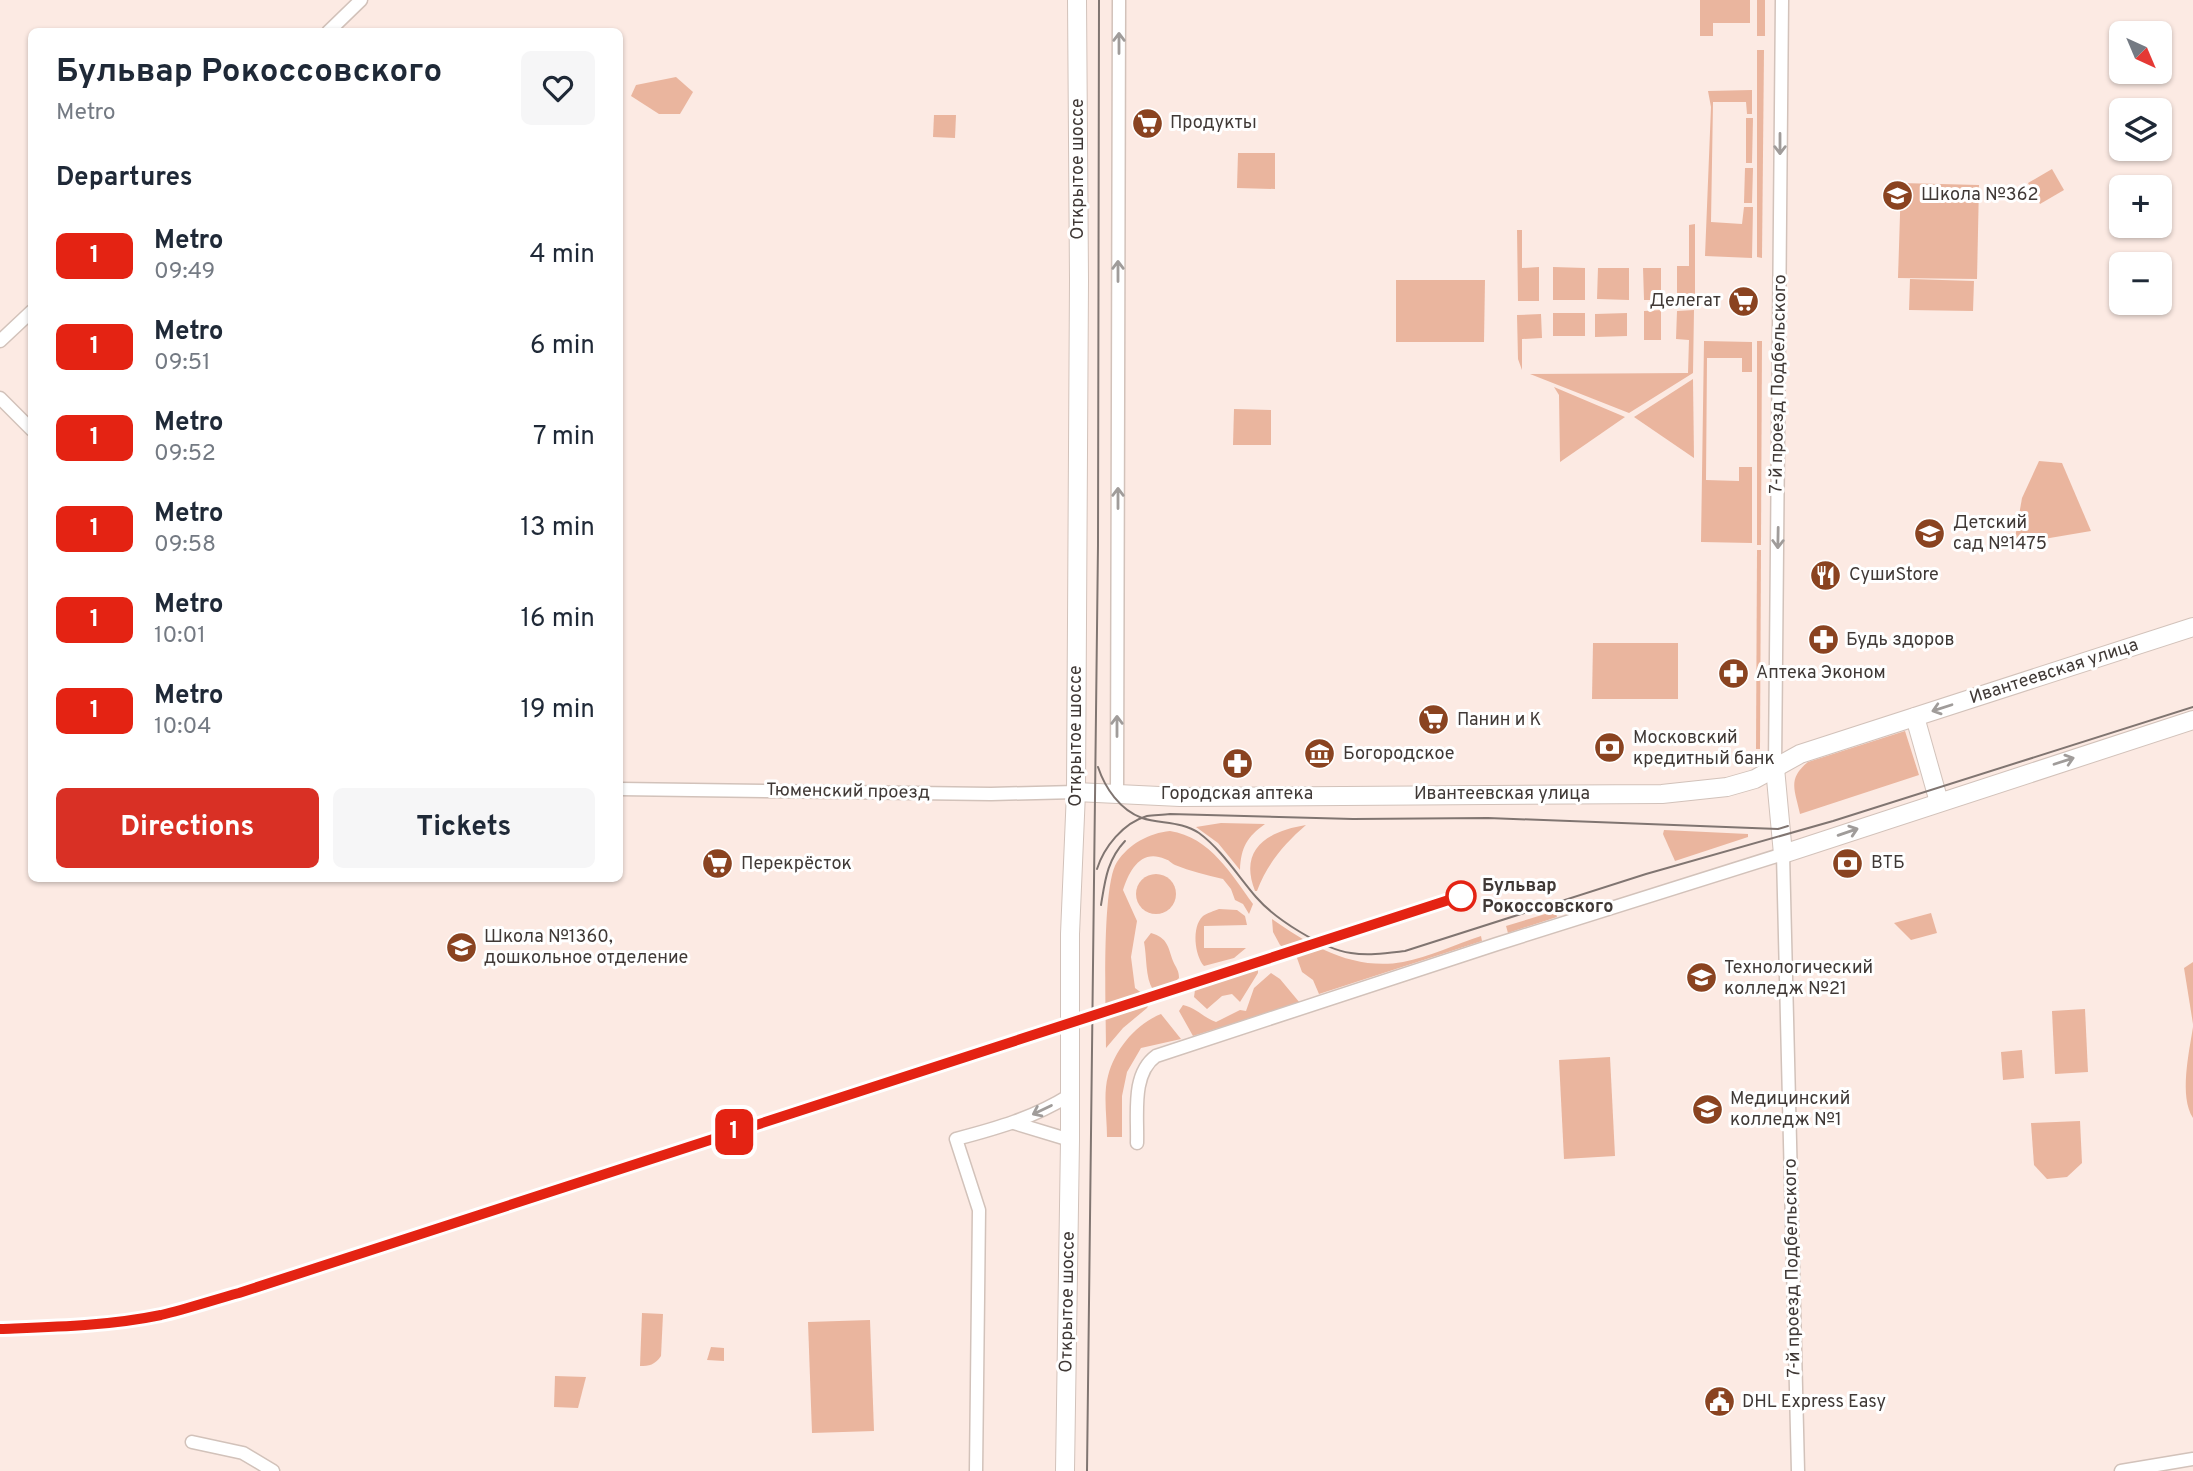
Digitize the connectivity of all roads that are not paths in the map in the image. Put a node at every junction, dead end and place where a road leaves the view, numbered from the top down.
1 (361, 0) edge
2 (1077, 0) edge
3 (1119, 0) edge
4 (1782, 0) edge
5 (332, 28) edge
6 (28, 315) edge
7 (0, 341) edge
8 (0, 398) edge
9 (28, 426) edge
10 (2193, 627) edge
11 (1915, 717) junction
12 (2193, 720) edge
13 (1775, 768) junction
14 (623, 789) edge
15 (1076, 792) junction
16 (1117, 794) junction
17 (1939, 802) junction
18 (1783, 854) junction
19 (1070, 1095) junction
20 (1014, 1124) junction
21 (1070, 1140) junction
22 (1137, 1143) dead end
23 (192, 1442) dead end
24 (2193, 1459) edge
25 (273, 1471) edge
26 (976, 1471) edge
27 (1065, 1471) edge
28 (1798, 1471) edge
29 (2121, 1471) edge

1 - 5 street
2 - 15 street, Открытое шоссе
16 -> 3 street
4 -> 13 street, 7-й проезд Подбельского
6 - 7 street
8 - 9 street
10 -> 11 street, Ивантеевская улица
11 - 13 street, Ивантеевская улица
11 - 17 street
17 -> 12 street
13 - 16 street, Ивантеевская улица
13 - 18 street
14 - 15 street, Тюменский проезд
15 - 16 street, Ивантеевская улица
15 - 19 street, Открытое шоссе
18 -> 17 street
18 - 22 street
18 - 28 street, 7-й проезд Подбельского
19 -> 20 street
19 - 21 street, Открытое шоссе
20 - 21 street
20 - 26 street
21 - 27 street, Открытое шоссе
23 - 25 street
24 - 29 street

